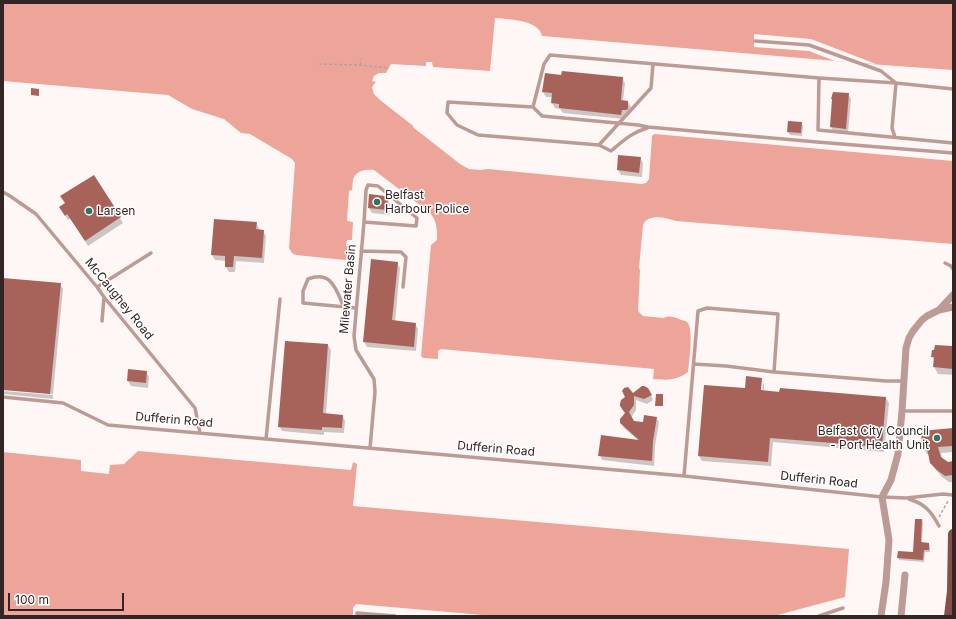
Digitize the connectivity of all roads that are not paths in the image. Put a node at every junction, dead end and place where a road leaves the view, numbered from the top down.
1 (755, 41) dead end
2 (654, 64) junction
3 (819, 78) junction
4 (896, 83) junction
5 (953, 89) edge
6 (532, 107) junction
7 (618, 124) junction
8 (648, 127) junction
9 (895, 137) junction
10 (953, 143) edge
11 (599, 145) junction
12 (953, 153) edge
13 (3, 192) edge
14 (364, 222) junction
15 (361, 251) junction
16 (150, 253) dead end
17 (945, 263) dead end
18 (953, 269) edge
19 (97, 287) junction
20 (403, 288) dead end
21 (953, 295) edge
22 (104, 297) junction
23 (280, 299) dead end
24 (344, 307) junction
25 (953, 307) edge
26 (356, 308) junction
27 (939, 310) junction
28 (102, 321) dead end
29 (694, 364) junction
30 (774, 372) junction
31 (904, 381) junction
32 (3, 397) edge
33 (902, 411) junction
34 (953, 411) edge
35 (200, 433) junction
36 (266, 438) junction
37 (370, 448) junction
38 (684, 476) junction
39 (953, 495) edge
40 (882, 497) junction
41 (906, 498) junction
42 (939, 526) dead end
43 (953, 534) edge
44 (953, 567) edge
45 (906, 574) dead end
46 (843, 608) dead end
47 (357, 616) edge
48 (394, 616) edge
49 (819, 616) edge
50 (881, 616) edge
51 (901, 616) edge
52 (949, 616) edge

1 - 4 lane
2 - 3 lane
2 - 6 lane
2 - 7 lane
3 - 4 lane
3 - 9 lane
4 - 5 lane
4 - 9 lane
6 - 7 lane
6 - 11 lane
7 - 8 lane
7 - 11 lane
8 - 11 lane
8 - 12 lane
9 - 10 lane
13 - 19 lane, McCaughey Road
14 - 14 lane, Milewater Basin
14 - 15 lane, Milewater Basin
15 - 20 lane
15 - 26 lane, Milewater Basin
16 - 19 lane
17 - 18 lane
19 - 22 lane, McCaughey Road
21 - 27 street
22 - 28 lane
22 - 35 lane, McCaughey Road
23 - 36 lane
24 - 24 lane
24 - 26 lane
25 - 27 street
26 - 37 lane, Milewater Basin
27 - 31 street
29 - 30 lane
29 - 30 lane
29 - 38 lane
30 - 31 lane
31 - 33 street
32 - 35 lane, Dufferin Road
33 - 34 lane
33 - 40 street
35 - 36 lane, Dufferin Road
36 - 37 lane, Dufferin Road
37 - 38 lane, Dufferin Road
38 - 40 lane, Dufferin Road
39 - 41 lane
40 - 41 lane, Dufferin Road
40 - 50 street
41 - 42 lane
43 - 44 main road
44 - 52 main road
45 - 51 street
46 - 49 lane
47 - 48 lane

